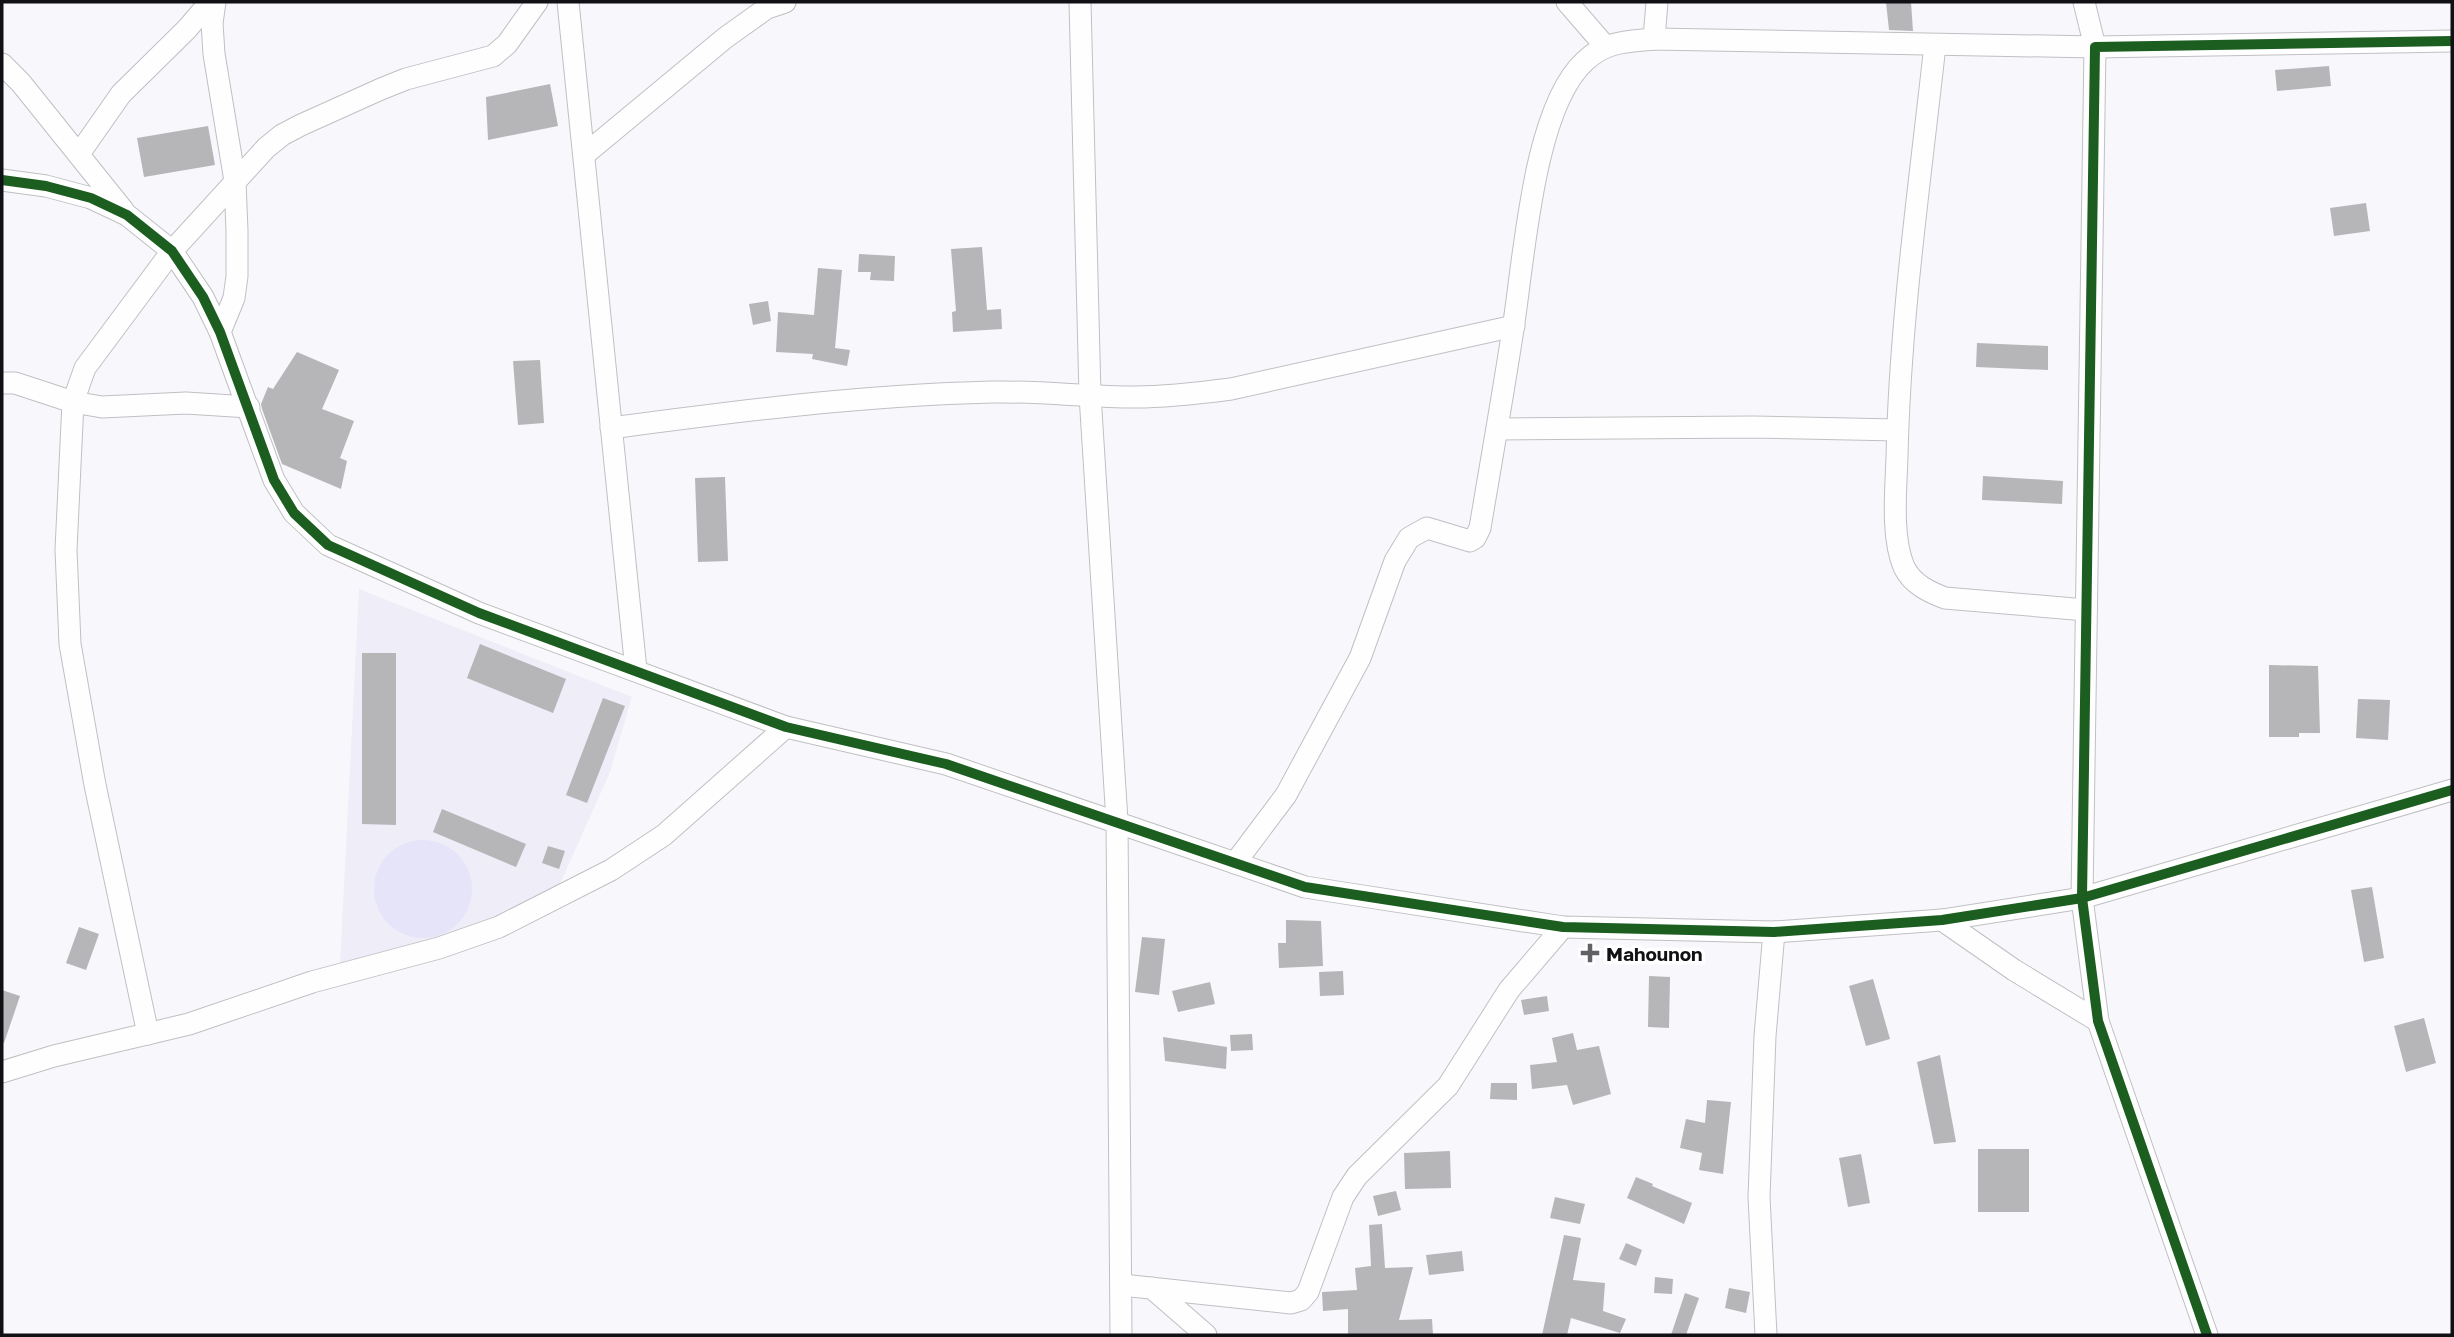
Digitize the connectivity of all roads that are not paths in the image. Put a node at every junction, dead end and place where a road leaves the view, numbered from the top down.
1 (212, 2) edge
2 (537, 2) edge
3 (568, 2) edge
4 (1080, 2) edge
5 (1567, 2) edge
6 (1657, 2) edge
7 (2084, 2) edge
8 (774, 4) edge
9 (1654, 38) junction
10 (2452, 41) edge
11 (1935, 45) junction
12 (1605, 46) junction
13 (2095, 47) junction
14 (2, 64) edge
15 (79, 154) junction
16 (584, 155) junction
17 (2, 180) edge
18 (235, 181) junction
19 (127, 215) junction
20 (172, 251) junction
21 (1514, 326) junction
22 (220, 332) junction
23 (2, 383) edge
24 (1090, 395) junction
25 (74, 402) junction
26 (249, 407) junction
27 (611, 428) junction
28 (1497, 429) junction
29 (1897, 430) junction
30 (2086, 610) junction
31 (636, 670) junction
32 (786, 727) junction
33 (2452, 790) edge
34 (1117, 821) junction
35 (1235, 863) junction
36 (2082, 898) junction
37 (1942, 920) junction
38 (1563, 927) junction
39 (1774, 932) junction
40 (2098, 1021) junction
41 (148, 1034) junction
42 (2, 1072) edge
43 (1122, 1285) junction
44 (1152, 1288) junction
45 (1121, 1335) edge
46 (1206, 1335) edge
47 (1766, 1335) edge
48 (2207, 1335) edge

1 - 15 street
1 - 18 street
2 - 18 street
3 - 16 street
4 - 24 street
5 - 12 street
6 - 9 street
7 - 13 street
8 - 16 street
9 - 11 street
9 - 12 street
10 - 13 street
11 - 13 street
11 - 29 street
12 - 21 street
13 - 30 street
14 - 15 street
15 - 19 street
16 - 27 street
17 - 19 street
18 - 20 street
18 - 22 street
19 - 20 street
20 - 22 street
20 - 25 street
21 - 24 street
21 - 28 street
22 - 26 street
23 - 25 street
24 - 27 street
24 - 34 street
25 - 26 street
25 - 41 street
26 - 31 street
27 - 31 street
28 - 29 street
28 - 35 street
29 - 30 street
30 - 36 street
31 - 32 street
32 - 34 street
32 - 41 street
33 - 36 street
34 - 35 street
34 - 43 street
35 - 38 street
36 - 37 street
36 - 40 street
37 - 39 street
37 - 40 street
38 - 39 street
38 - 44 street
39 - 47 street
40 - 48 street
41 - 42 street
43 - 44 street
43 - 45 street
44 - 46 street

